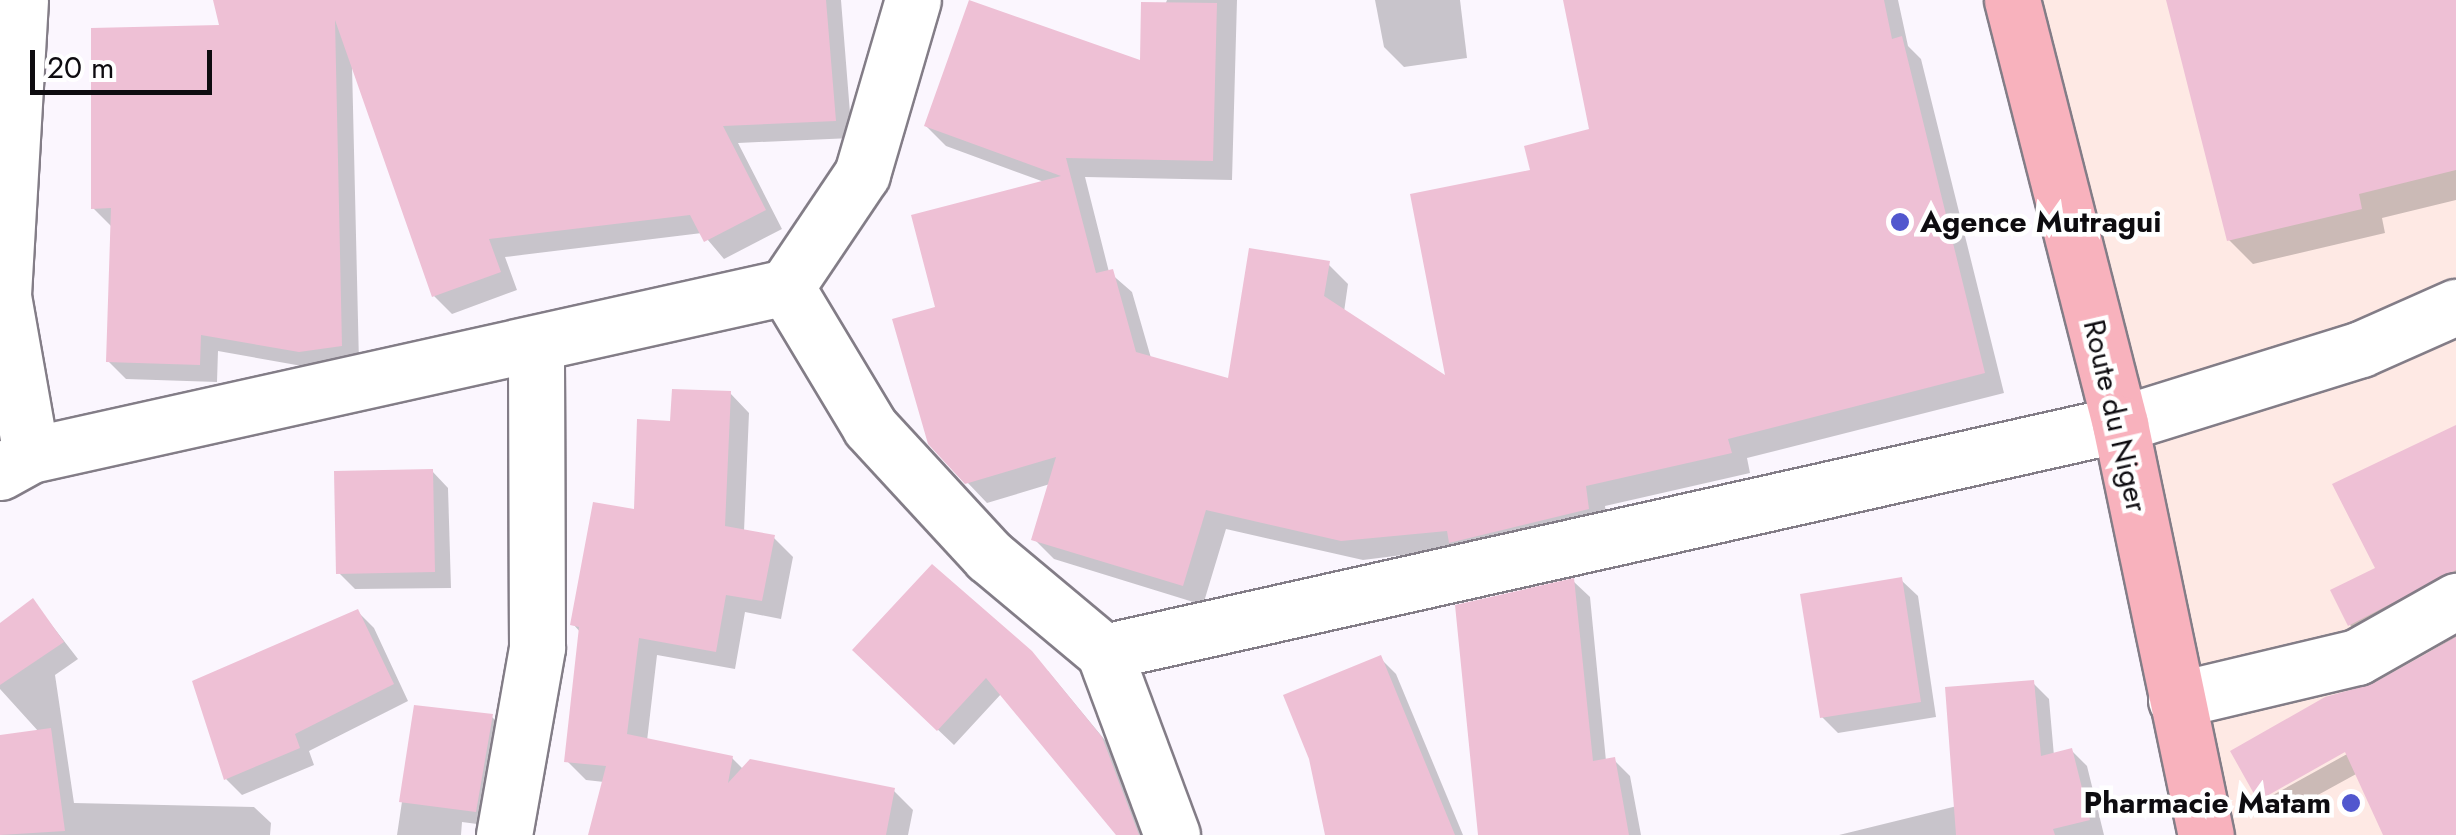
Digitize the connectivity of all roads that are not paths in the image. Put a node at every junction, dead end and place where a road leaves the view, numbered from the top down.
1 (20, 0) edge
2 (914, 0) edge
3 (2012, 0) edge
4 (786, 288) junction
5 (2456, 306) edge
6 (536, 346) junction
7 (2120, 424) junction
8 (15, 464) edge
9 (2456, 601) edge
10 (1104, 652) junction
11 (2176, 700) junction
12 (504, 835) edge
13 (1172, 835) edge
14 (2206, 835) edge

1 - 8 street
2 - 4 street
3 - 7 main road, Route du Niger
4 - 6 street
4 - 10 street
5 - 7 street
6 - 8 street
6 - 12 street
7 - 10 street
7 - 11 main road, Route du Niger
9 - 11 street
10 - 13 street
11 - 14 main road, Route du Niger

